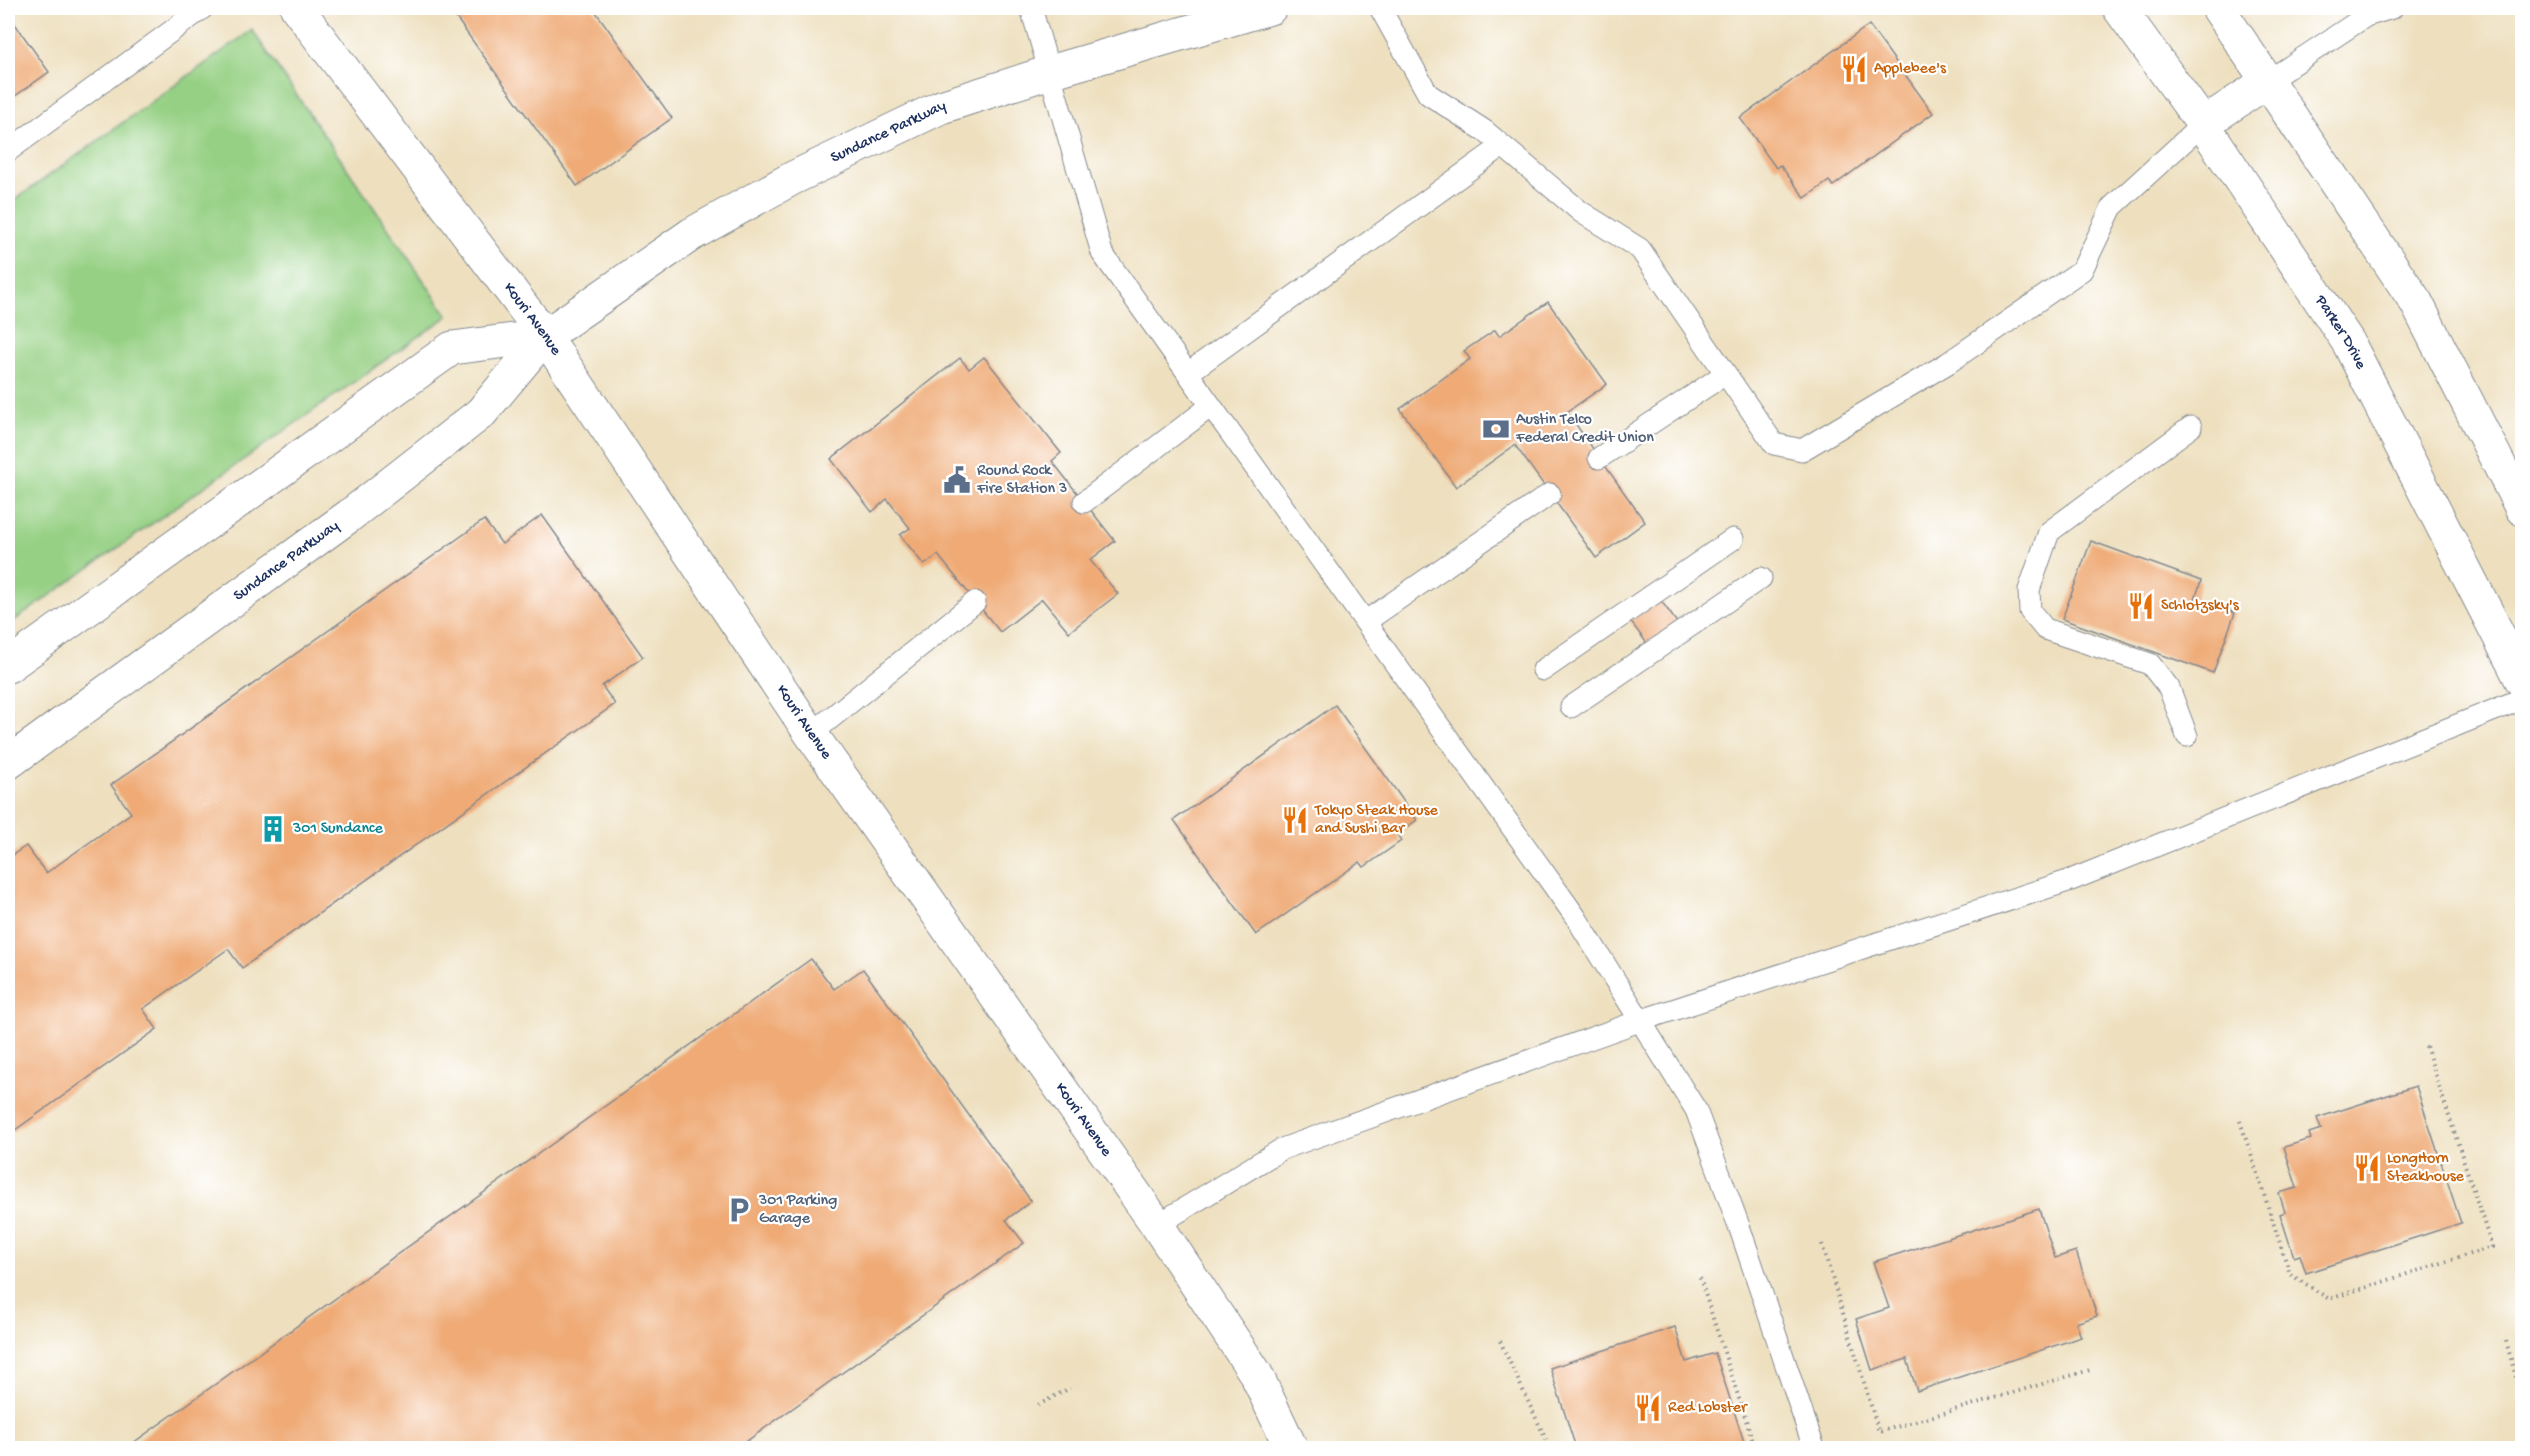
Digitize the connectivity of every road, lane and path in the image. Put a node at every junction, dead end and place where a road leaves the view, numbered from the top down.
1 (203, 8) edge
2 (297, 8) edge
3 (1031, 8) edge
4 (1270, 8) edge
5 (1380, 8) edge
6 (2119, 8) edge
7 (2218, 8) edge
8 (2392, 8) edge
9 (1050, 72) junction
10 (2268, 81) junction
11 (2203, 124) junction
12 (1502, 146) junction
13 (8, 151) edge
14 (545, 336) junction
15 (1188, 373) junction
16 (1725, 374) junction
17 (1211, 406) junction
18 (2191, 427) dead end
19 (1599, 458) dead end
20 (1550, 494) dead end
21 (1084, 502) dead end
22 (2523, 509) edge
23 (1733, 539) dead end
24 (1761, 578) dead end
25 (975, 602) dead end
26 (1365, 622) junction
27 (8, 666) edge
28 (1544, 670) dead end
29 (2523, 681) edge
30 (2523, 699) edge
31 (1571, 707) dead end
32 (811, 734) junction
33 (2187, 736) dead end
34 (8, 763) edge
35 (1642, 1020) junction
36 (2425, 1043) dead end
37 (2240, 1121) dead end
38 (1157, 1226) junction
39 (1822, 1244) dead end
40 (1700, 1278) dead end
41 (1500, 1341) dead end
42 (2506, 1341) dead end
43 (2090, 1370) dead end
44 (1070, 1388) dead end
45 (2523, 1399) edge
46 (1038, 1405) dead end
47 (1291, 1449) edge
48 (1550, 1449) edge
49 (1755, 1449) edge
50 (1814, 1449) edge

1 - 13 lane
2 - 14 street, Kouri Avenue
3 - 9 lane
4 - 9 street, Sundance Parkway
5 - 12 lane
6 - 11 street, Parker Drive
7 - 10 street
8 - 10 lane
9 - 14 street, Sundance Parkway
9 - 15 lane
10 - 11 street
10 - 22 street
11 - 16 lane
11 - 29 street, Parker Drive
12 - 15 lane
12 - 16 lane
14 - 27 street, Sundance Parkway
14 - 32 street, Kouri Avenue
14 - 34 street, Sundance Parkway
15 - 17 lane
16 - 19 lane
17 - 21 lane
17 - 26 lane
18 - 33 lane
20 - 26 lane
23 - 28 lane
24 - 31 lane
25 - 32 lane
26 - 35 lane
30 - 35 lane
32 - 38 street, Kouri Avenue
35 - 38 lane
35 - 50 lane
36 - 37 path
38 - 47 street, Kouri Avenue
39 - 43 path
40 - 49 path
41 - 48 path
42 - 45 path
44 - 46 path

